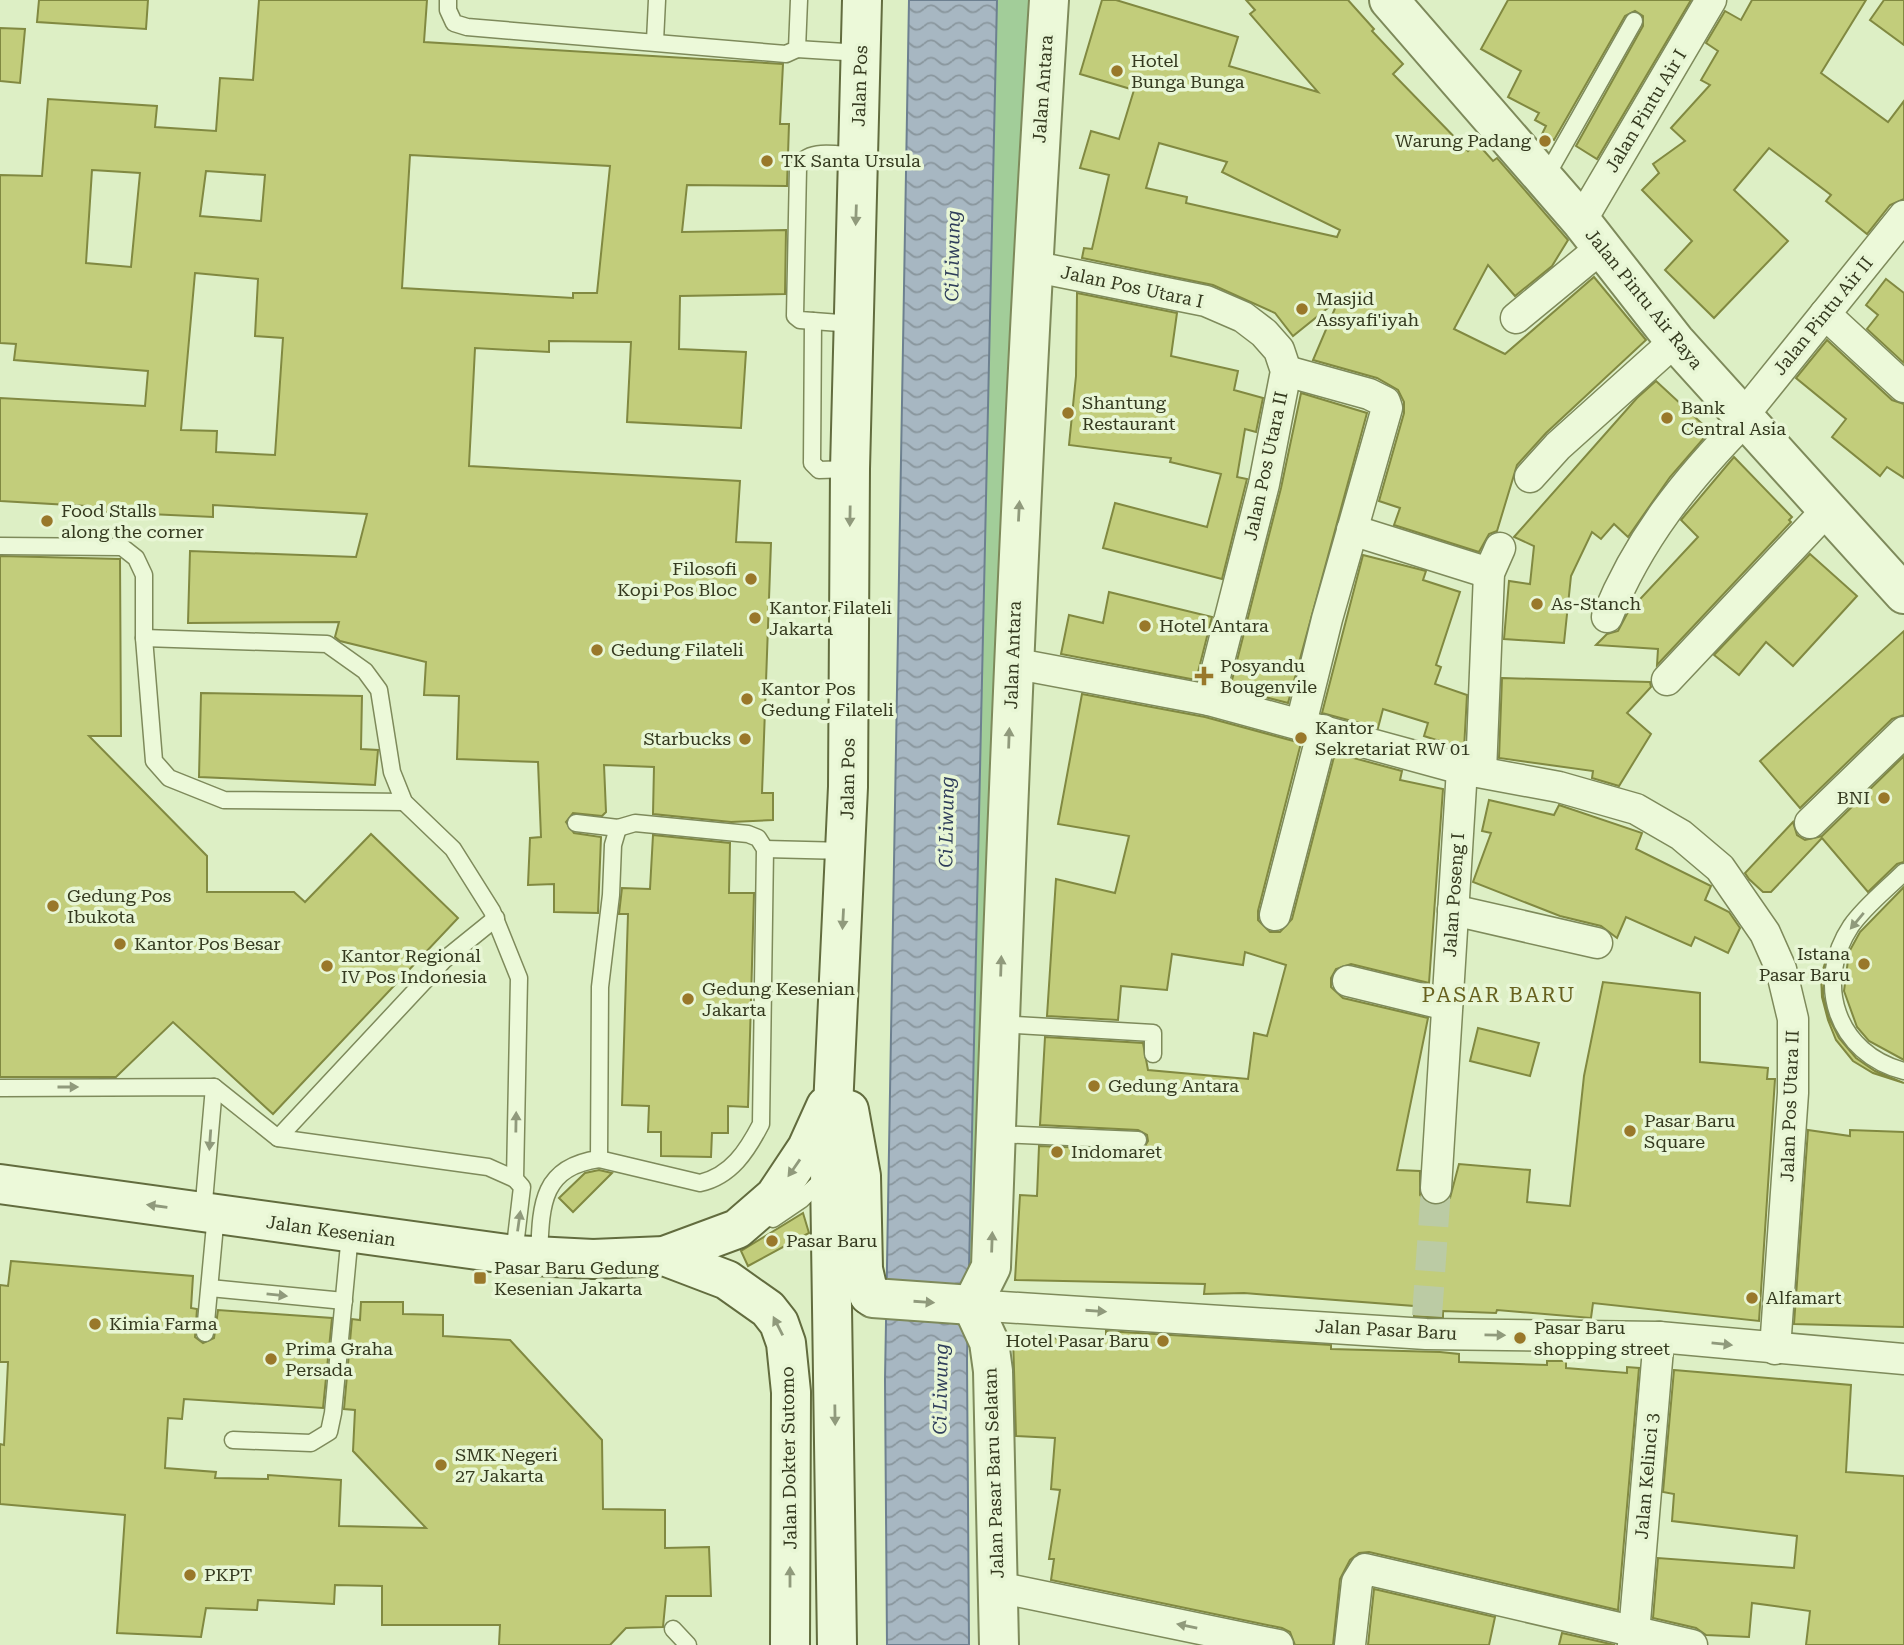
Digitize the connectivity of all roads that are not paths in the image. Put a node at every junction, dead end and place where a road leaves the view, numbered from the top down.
1 (448, 0) edge
2 (657, 0) edge
3 (799, 0) edge
4 (862, 0) edge
5 (1049, 0) edge
6 (1712, 0) edge
7 (1405, 7) edge
8 (1634, 21) dead end
9 (655, 41) junction
10 (797, 49) junction
11 (861, 53) junction
12 (858, 156) junction
13 (1544, 180) junction
14 (1904, 216) edge
15 (1591, 235) junction
16 (1031, 266) junction
17 (1825, 314) junction
18 (1516, 318) dead end
19 (813, 321) junction
20 (853, 324) junction
21 (1675, 341) junction
22 (1286, 371) junction
23 (1904, 387) edge
24 (1744, 418) junction
25 (850, 470) junction
26 (1530, 477) dead end
27 (1827, 510) junction
28 (1352, 530) junction
29 (0, 546) edge
30 (1904, 594) edge
31 (1607, 617) dead end
32 (145, 638) junction
33 (1012, 663) junction
34 (1667, 680) dead end
35 (1209, 700) junction
36 (1312, 727) junction
37 (1904, 732) edge
38 (1471, 771) junction
39 (404, 802) junction
40 (576, 823) dead end
41 (1811, 823) dead end
42 (618, 828) junction
43 (765, 849) junction
44 (846, 851) junction
45 (1904, 872) edge
46 (1453, 910) junction
47 (1275, 915) dead end
48 (496, 919) junction
49 (1597, 943) dead end
50 (1348, 981) dead end
51 (1447, 1005) junction
52 (999, 1024) junction
53 (1153, 1054) dead end
54 (1904, 1071) edge
55 (836, 1074) junction
56 (0, 1087) edge
57 (214, 1087) junction
58 (996, 1134) junction
59 (278, 1138) junction
60 (1138, 1140) dead end
61 (599, 1159) junction
62 (830, 1172) junction
63 (514, 1179) junction
64 (0, 1184) edge
65 (1436, 1188) tunnel mouth
66 (210, 1214) junction
67 (350, 1234) junction
68 (526, 1256) junction
69 (664, 1256) junction
70 (210, 1288) junction
71 (344, 1301) junction
72 (970, 1305) junction
73 (205, 1333) dead end
74 (1659, 1337) junction
75 (1775, 1349) junction
76 (1904, 1359) edge
77 (233, 1440) dead end
78 (998, 1587) junction
79 (673, 1629) dead end
80 (1635, 1631) edge
81 (688, 1645) edge
82 (790, 1645) edge
83 (837, 1645) edge
84 (999, 1645) edge
85 (1278, 1645) edge
86 (1350, 1645) edge
87 (1692, 1645) edge

1 - 9 lane
2 - 9 lane
3 - 10 lane
4 - 11 main road, Jalan Pos
5 - 16 main road, Jalan Antara
6 - 15 street, Jalan Pintu Air I
7 - 13 main road, Jalan Pintu Air Raya
8 - 13 lane
9 - 10 lane
10 - 11 lane
11 - 12 main road, Jalan Pos
12 - 19 lane
12 -> 20 main road, Jalan Pos
13 - 15 main road, Jalan Pintu Air Raya
14 - 17 street, Jalan Pintu Air II
15 - 18 street, Jalan Pintu Air I
15 - 21 main road, Jalan Pintu Air Raya
16 - 22 street, Jalan Pos Utara I
33 -> 16 main road, Jalan Antara
17 - 23 street
17 - 24 street, Jalan Pintu Air II
19 - 20 lane
19 - 25 lane
20 - 25 main road, Jalan Pos
21 - 24 main road, Jalan Pintu Air Raya
21 - 26 street
22 - 28 street, Jalan Pos Utara II
22 - 35 street, Jalan Pos Utara II
24 - 27 main road, Jalan Pintu Air Raya
24 - 31 street, Jalan Pintu Air II
25 -> 44 main road, Jalan Pos
27 - 30 main road, Jalan Pintu Air Raya
27 - 34 street
28 - 36 street, Jalan Pos Utara II
28 - 38 street, Jalan Poseng I
29 - 32 lane
32 - 39 lane
32 - 39 lane
33 - 35 street, Jalan Pos Utara II
52 -> 33 main road, Jalan Antara
35 - 36 street, Jalan Pos Utara II
36 - 38 street, Jalan Pos Utara II
36 - 47 street
37 - 41 street
38 - 46 street, Jalan Poseng I
38 - 75 street, Jalan Pos Utara II
39 - 48 lane
40 - 42 lane
42 - 43 lane
42 - 61 lane
43 - 44 lane
43 - 61 lane
44 -> 55 main road, Jalan Pos
45 -> 54 lane
46 - 49 street
46 - 51 street, Jalan Poseng I
48 - 59 lane
63 -> 48 lane
50 - 51 street
51 - 65 street, Jalan Poseng I
52 - 53 lane
52 - 58 main road, Jalan Antara
55 - 62 main road, Jalan Pos
55 -> 69 main road
55 -> 72 main road, Jalan Pasar Baru
56 -> 57 lane
57 - 59 lane
57 -> 66 lane
58 - 60 lane
72 -> 58 main road, Jalan Antara
59 - 63 lane
61 - 68 lane
62 - 69 lane
62 -> 83 main road, Jalan Pos
68 -> 63 lane
66 -> 64 main road, Jalan Kesenian
66 - 67 main road, Jalan Kesenian
66 - 70 lane
67 - 68 main road, Jalan Kesenian
67 - 71 lane
68 - 69 main road, Jalan Kesenian
82 -> 69 main road, Jalan Dokter Sutomo
70 -> 71 lane
70 - 73 lane
71 - 77 lane
72 -> 74 street, Jalan Pasar Baru
72 - 78 main road, Jalan Pasar Baru Selatan
74 -> 75 street, Jalan Pasar Baru
74 - 80 street, Jalan Kelinci 3
75 - 76 street, Jalan Pasar Baru
78 - 84 main road, Jalan Pasar Baru Selatan
85 -> 78 street
79 - 81 lane
80 - 86 street
80 - 87 street

